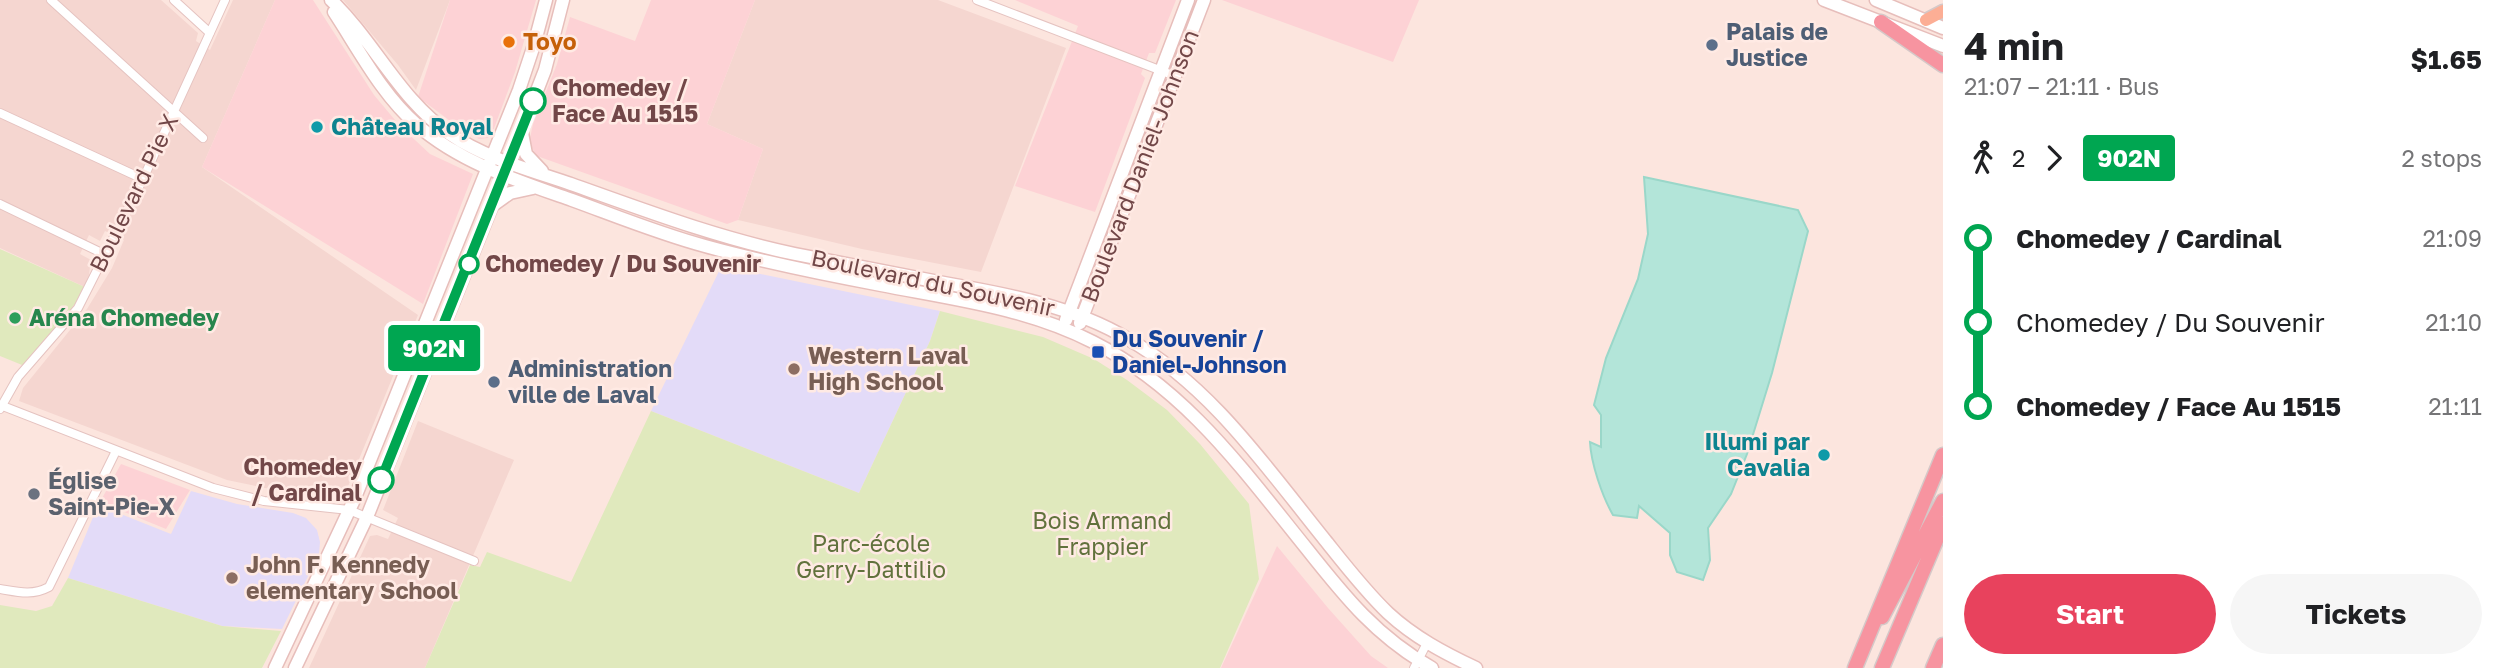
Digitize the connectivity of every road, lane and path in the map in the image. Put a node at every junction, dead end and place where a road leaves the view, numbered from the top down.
1 (51, 0) edge
2 (174, 0) edge
3 (225, 0) edge
4 (329, 0) edge
5 (546, 0) edge
6 (563, 0) edge
7 (977, 0) edge
8 (1188, 0) edge
9 (1204, 0) edge
10 (1824, 0) edge
11 (1876, 0) edge
12 (1943, 11) edge
13 (1926, 20) junction
14 (1881, 22) junction
15 (1943, 28) edge
16 (210, 33) junction
17 (1943, 46) edge
18 (1943, 65) edge
19 (1161, 71) junction
20 (1175, 76) junction
21 (174, 111) junction
22 (0, 113) edge
23 (521, 131) junction
24 (203, 138) dead end
25 (493, 156) junction
26 (509, 162) junction
27 (488, 168) junction
28 (504, 175) junction
29 (548, 176) junction
30 (143, 179) junction
31 (536, 187) junction
32 (0, 204) edge
33 (492, 206) junction
34 (106, 255) junction
35 (1069, 313) junction
36 (1082, 318) junction
37 (1070, 330) junction
38 (1, 406) edge
39 (116, 451) junction
40 (1943, 455) edge
41 (1943, 501) edge
42 (349, 510) junction
43 (366, 517) junction
44 (1943, 524) edge
45 (474, 561) dead end
46 (0, 589) edge
47 (1427, 643) junction
48 (1943, 645) edge
49 (1863, 649) junction
50 (1416, 664) edge
51 (275, 668) edge
52 (295, 668) edge
53 (1432, 668) edge
54 (1476, 668) edge
55 (1855, 668) edge
56 (1882, 668) edge
57 (1933, 668) edge

1 - 21 street
2 - 16 street
3 - 16 street, Boulevard Pie X
4 - 25 street, Boulevard du Souvenir
4 - 27 street, Boulevard du Souvenir
5 - 25 street
6 - 23 street
7 - 19 street
8 - 19 street, Boulevard Daniel-Johnson
9 - 20 street, Boulevard Daniel-Johnson
10 - 14 street
11 - 13 street
12 - 13 main road
13 - 15 street
14 - 17 street
14 - 18 highway
16 - 21 street, Boulevard Pie X
19 - 20 street
19 - 35 street, Boulevard Daniel-Johnson
20 - 36 street, Boulevard Daniel-Johnson
21 - 24 street
21 - 30 street, Boulevard Pie X
22 - 30 street
23 - 26 street
23 - 29 street
25 - 26 street, Boulevard du Souvenir
25 - 27 street
26 - 28 street
26 - 29 street, Boulevard du Souvenir
27 - 28 street, Boulevard du Souvenir
27 - 42 street
28 - 31 street, Boulevard du Souvenir
28 - 33 street
29 - 35 street, Boulevard du Souvenir
30 - 34 street, Boulevard Pie X
31 - 33 street
31 - 37 street, Boulevard du Souvenir
32 - 34 street
33 - 43 street
34 - 38 street, Boulevard Pie X
35 - 36 street, Boulevard du Souvenir
35 - 37 street, Boulevard Daniel-Johnson
36 - 37 street, Boulevard Daniel-Johnson
36 - 47 street, Boulevard du Souvenir
37 - 50 street, Boulevard du Souvenir
38 - 39 street
39 - 42 street
39 - 46 street
40 - 49 highway
41 - 49 highway
42 - 43 street
42 - 51 street
43 - 45 street
43 - 52 street
44 - 56 highway
47 - 50 street
47 - 54 street, Boulevard du Souvenir
48 - 57 highway
49 - 55 highway
50 - 53 street, Boulevard du Souvenir

